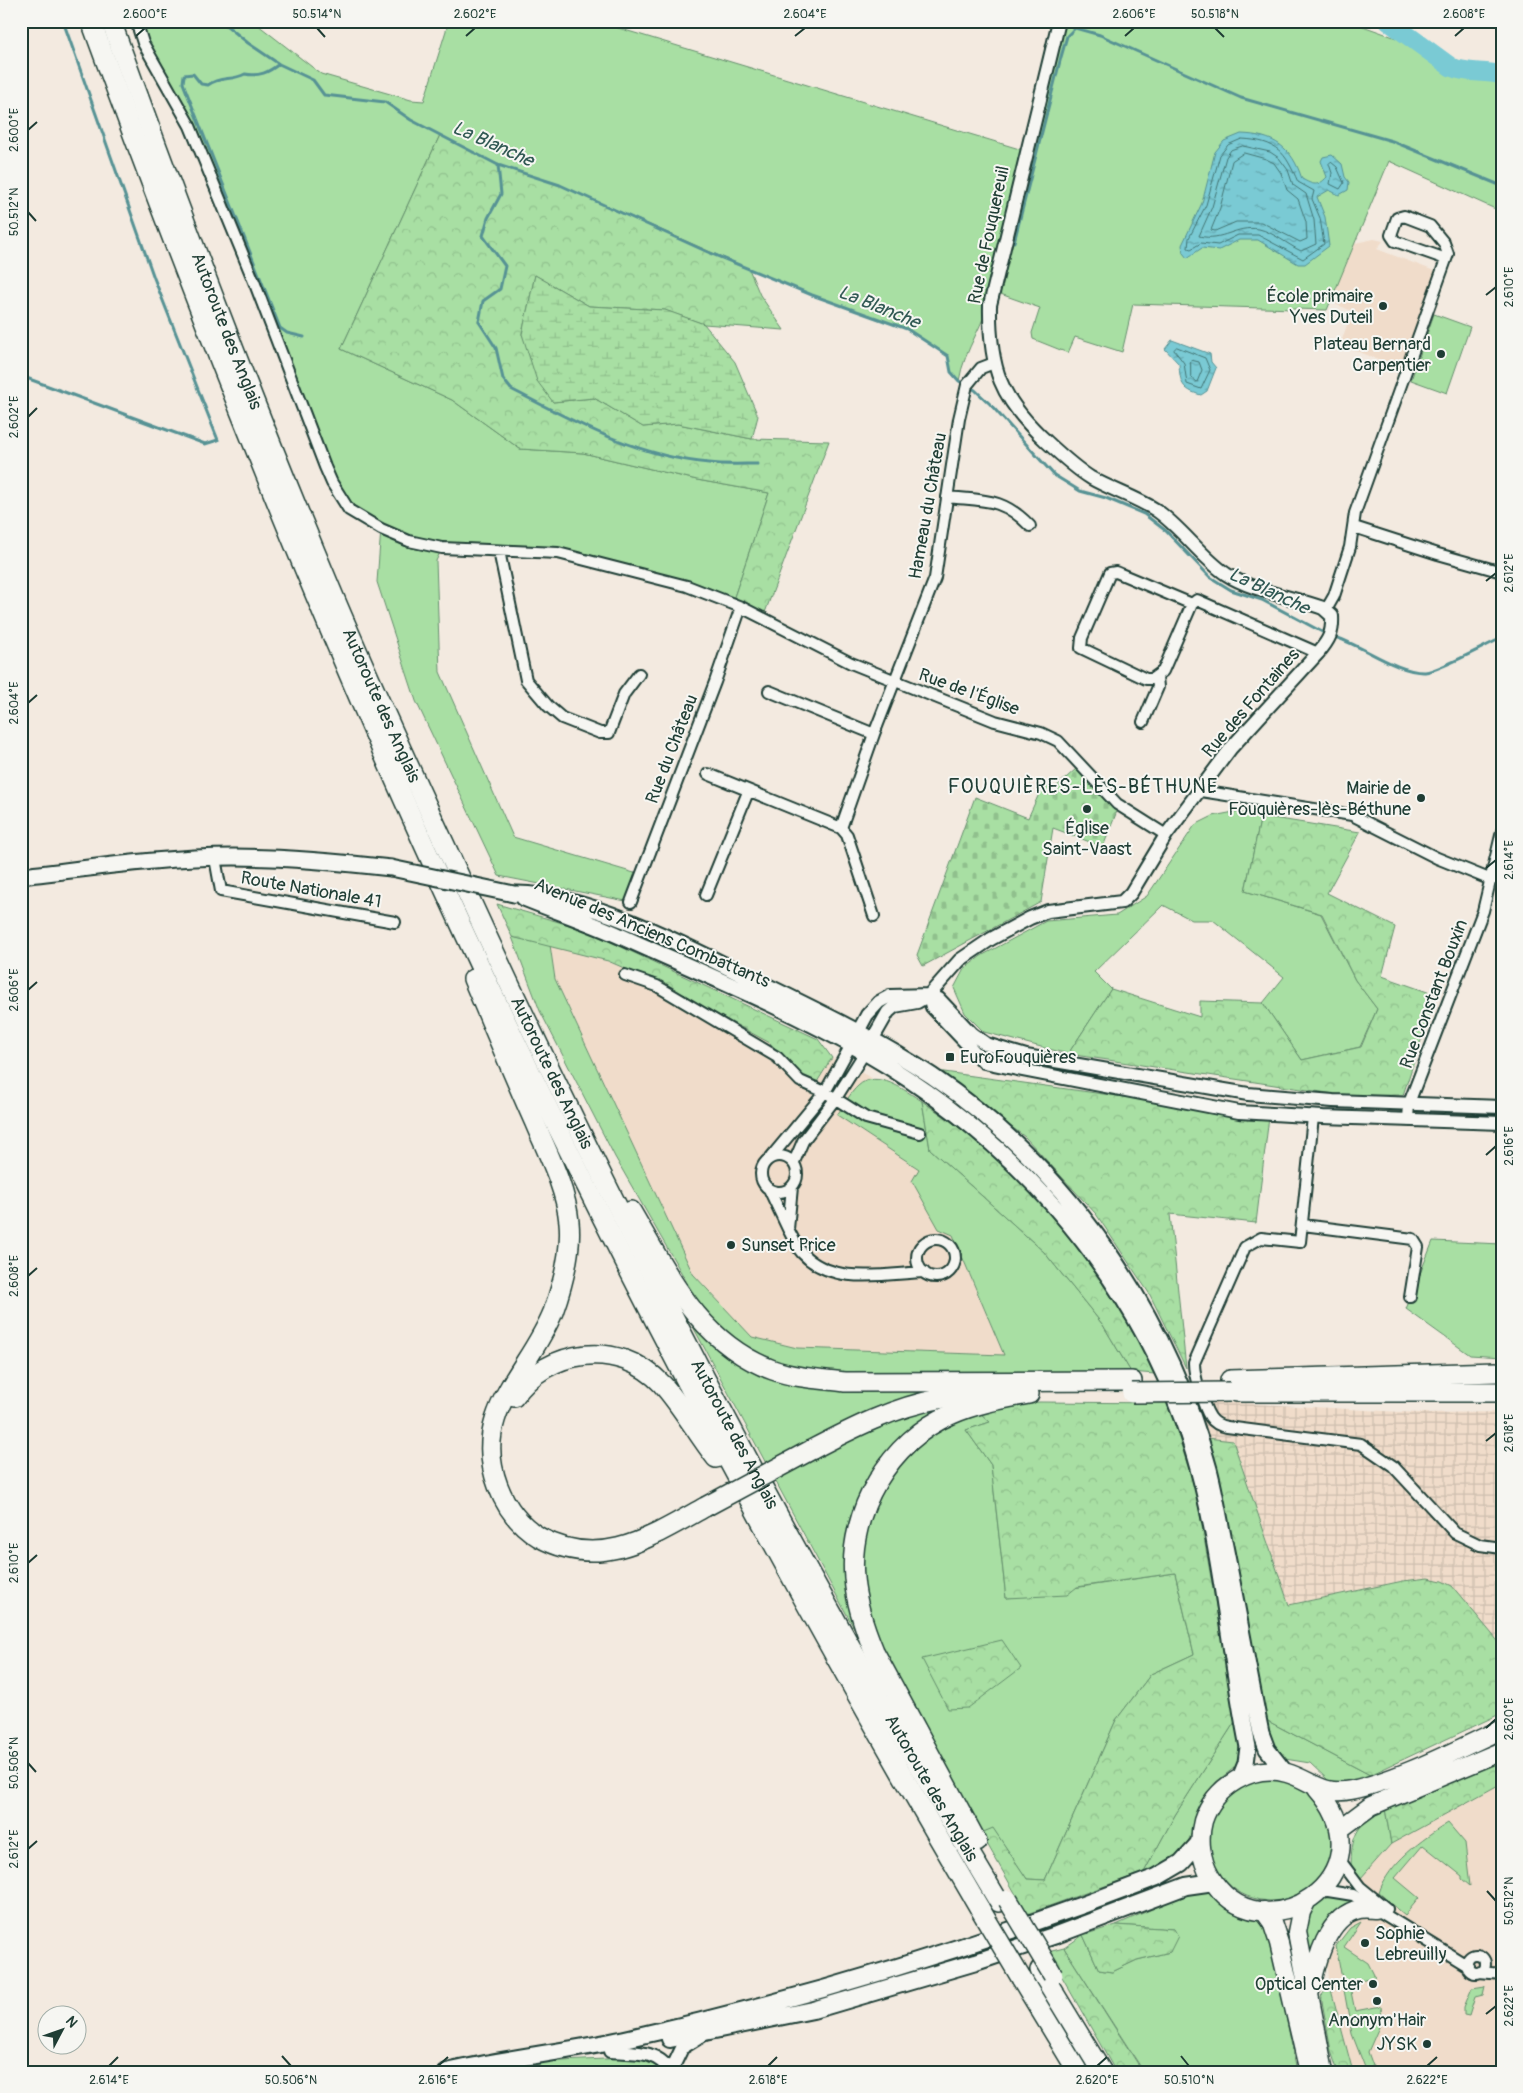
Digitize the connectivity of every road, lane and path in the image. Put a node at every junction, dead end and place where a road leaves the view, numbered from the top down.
1 (91, 21) edge
2 (110, 21) edge
3 (136, 21) edge
4 (1059, 21) edge
5 (1446, 260) junction
6 (994, 363) junction
7 (947, 497) junction
8 (1030, 526) dead end
9 (1354, 527) junction
10 (499, 551) junction
11 (1502, 572) edge
12 (1192, 604) junction
13 (741, 607) junction
14 (1326, 610) junction
15 (1318, 653) junction
16 (639, 674) dead end
17 (1157, 676) junction
18 (896, 682) junction
19 (769, 691) dead end
20 (1143, 722) dead end
21 (874, 734) junction
22 (708, 774) dead end
23 (1201, 791) junction
24 (748, 792) junction
25 (841, 828) junction
26 (1502, 831) edge
27 (1166, 835) junction
28 (424, 846) junction
29 (215, 858) junction
30 (21, 876) edge
31 (1489, 879) junction
32 (1502, 880) edge
33 (706, 895) dead end
34 (631, 902) dead end
35 (874, 916) dead end
36 (395, 922) dead end
37 (625, 974) dead end
38 (929, 995) junction
39 (854, 1038) junction
40 (869, 1046) junction
41 (556, 1085) junction
42 (825, 1092) junction
43 (836, 1098) junction
44 (1409, 1103) junction
45 (1502, 1107) edge
46 (1313, 1117) junction
47 (1408, 1120) junction
48 (1502, 1123) edge
49 (920, 1133) dead end
50 (771, 1157) junction
51 (794, 1162) junction
52 (792, 1187) junction
53 (769, 1189) junction
54 (1303, 1226) junction
55 (788, 1229) junction
56 (924, 1272) dead end
57 (1410, 1297) dead end
58 (1496, 1372) dead end
59 (1230, 1386) junction
60 (1026, 1388) junction
61 (1496, 1392) dead end
62 (747, 1498) junction
63 (704, 1503) junction
64 (1502, 1548) edge
65 (1502, 1729) edge
66 (1502, 1751) edge
67 (1285, 1772) junction
68 (1240, 1778) junction
69 (1317, 1788) junction
70 (1340, 1829) junction
71 (1200, 1841) junction
72 (1339, 1859) junction
73 (1214, 1882) junction
74 (1322, 1890) junction
75 (1004, 1901) junction
76 (1306, 1902) junction
77 (1376, 1909) junction
78 (1264, 1911) junction
79 (1395, 1920) junction
80 (1468, 1962) junction
81 (1485, 1962) junction
82 (1479, 1972) junction
83 (1500, 1974) edge
84 (1309, 2002) junction
85 (713, 2030) junction
86 (610, 2051) junction
87 (671, 2071) edge
88 (447, 2072) edge
89 (490, 2072) edge
90 (1078, 2072) edge
91 (1102, 2072) edge
92 (1309, 2072) edge
93 (1324, 2072) edge

1 - 28 highway, Autoroute des Anglais
2 - 41 highway, Autoroute des Anglais
3 - 10 street, Rue de l'Église
4 - 6 street, Rue de Fouquereuil
5 - 5 street
5 - 9 street
6 - 7 street, Hameau du Château
6 - 14 street, Rue de Fouquereuil
7 - 8 street
7 - 18 street, Hameau du Château
9 - 11 street
9 - 14 street
10 - 13 street, Rue de l'Église
10 - 16 street
12 - 15 street
12 - 17 street
12 - 17 street
13 - 18 street, Rue de l'Église
13 - 34 street, Rue du Château
14 - 15 street, Rue des Fontaines
15 - 23 street, Rue des Fontaines
17 - 20 street
18 - 21 street, Hameau du Château
18 - 27 street, Rue de l'Église
19 - 21 street
21 - 25 street, Hameau du Château
22 - 24 street
23 - 27 street, Rue des Fontaines
23 - 31 street
24 - 25 street
24 - 33 street
25 - 35 street
26 - 31 street, Rue Constant Bouxin
27 - 38 street, Rue des Fontaines
28 - 62 highway, Autoroute des Anglais
28 - 63 highway
29 - 30 main road, Avenue des Anciens Combattants
29 - 36 street, Route Nationale 41
29 - 39 main road, Avenue des Anciens Combattants, bridge
31 - 32 street
31 - 44 street, Rue Constant Bouxin
37 - 42 street
38 - 39 street
38 - 40 street
38 - 44 street
38 - 46 street
39 - 40 main road, Avenue des Anciens Combattants
39 - 42 street
40 - 43 street
40 - 67 main road
40 - 68 main road
41 - 60 highway
41 - 75 highway, Autoroute des Anglais
42 - 43 street
42 - 50 street
43 - 49 street
43 - 51 street
44 - 45 street
44 - 47 street, Rue Constant Bouxin
46 - 47 street
46 - 54 street
47 - 48 street
50 - 51 street
50 - 53 street
51 - 52 street
52 - 53 street
52 - 55 street
53 - 55 street
54 - 57 street
54 - 64 street
55 - 56 street
58 - 59 highway
59 - 60 highway
59 - 61 highway
60 - 63 highway
60 - 75 highway
62 - 63 highway
62 - 90 highway, Autoroute des Anglais, bridge
65 - 69 highway
66 - 70 highway
67 - 68 highway
67 - 69 highway
68 - 71 highway
69 - 70 highway
70 - 72 highway
71 - 73 highway
71 - 88 main road
72 - 74 highway
72 - 79 street
73 - 78 highway
73 - 85 main road
74 - 76 highway
74 - 77 street
75 - 91 highway, Autoroute des Anglais
76 - 78 highway
76 - 84 highway
77 - 79 street
77 - 84 highway
78 - 92 highway
79 - 80 street
80 - 81 street
80 - 82 street
81 - 82 street
81 - 83 street
82 - 83 street
84 - 93 highway
85 - 86 main road
85 - 87 street
86 - 87 street
86 - 89 main road

